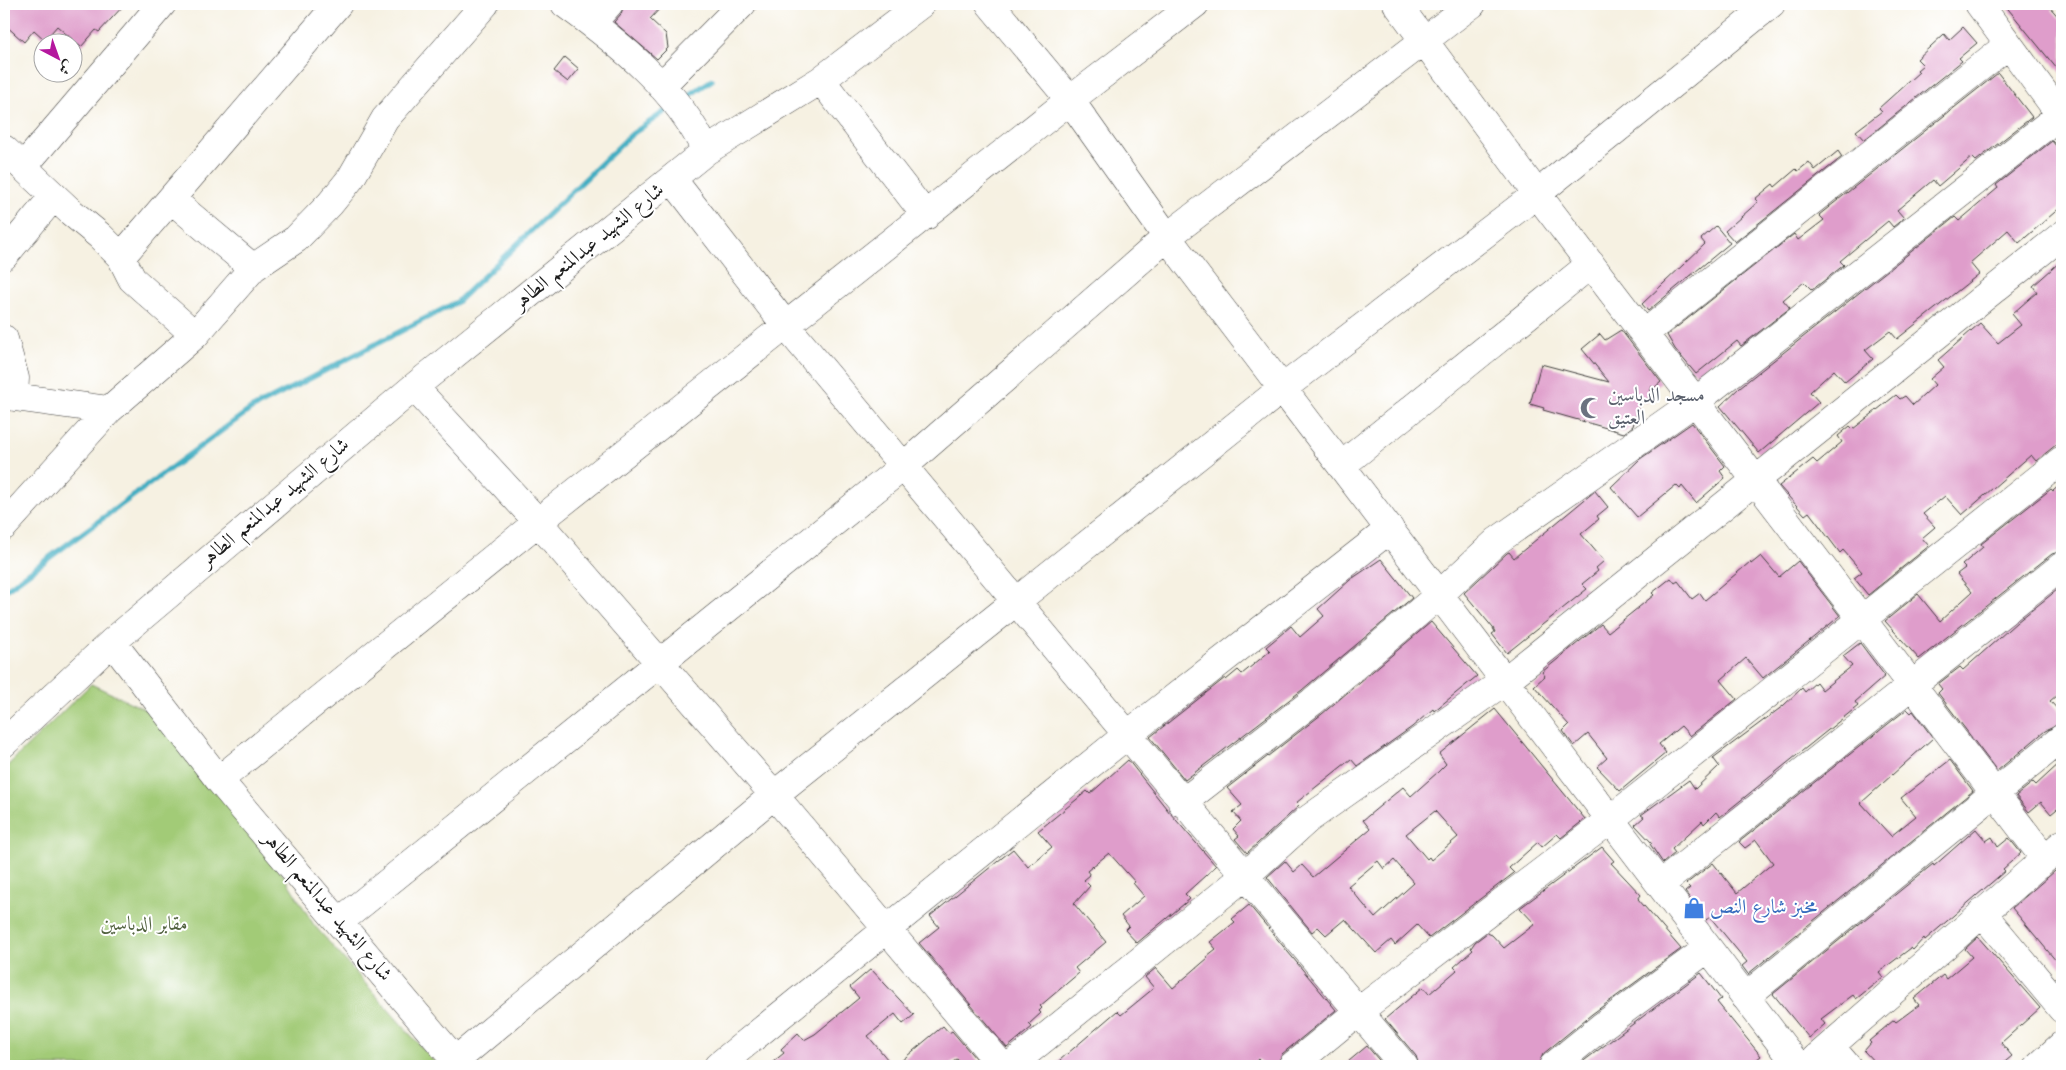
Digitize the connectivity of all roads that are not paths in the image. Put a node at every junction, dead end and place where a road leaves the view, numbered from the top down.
1 (162, 4) edge
2 (338, 4) edge
3 (485, 4) edge
4 (565, 4) edge
5 (742, 4) edge
6 (921, 4) edge
7 (990, 4) edge
8 (1195, 4) edge
9 (1397, 4) edge
10 (1472, 4) edge
11 (1771, 4) edge
12 (1979, 4) edge
13 (600, 14) edge
14 (1424, 41) junction
15 (2008, 44) junction
16 (821, 80) junction
17 (661, 86) junction
18 (1070, 100) junction
19 (2061, 116) edge
20 (706, 151) junction
21 (13, 158) edge
22 (673, 180) junction
23 (1537, 194) junction
24 (54, 196) junction
25 (172, 200) junction
26 (926, 216) junction
27 (2062, 235) edge
28 (1167, 237) junction
29 (4, 256) edge
30 (121, 257) junction
31 (1592, 264) junction
32 (253, 268) junction
33 (787, 326) junction
34 (1645, 333) junction
35 (195, 335) junction
36 (4, 340) edge
37 (414, 387) junction
38 (1283, 388) junction
39 (7, 400) edge
40 (1696, 401) junction
41 (109, 410) junction
42 (2062, 460) edge
43 (905, 465) junction
44 (1342, 466) junction
45 (1755, 479) junction
46 (538, 522) junction
47 (4, 526) edge
48 (1390, 529) junction
49 (2062, 566) edge
50 (1438, 596) junction
51 (1016, 603) junction
52 (1862, 617) junction
53 (112, 642) junction
54 (660, 664) junction
55 (1506, 680) junction
56 (1914, 685) junction
57 (1127, 735) junction
58 (2062, 738) edge
59 (4, 743) edge
60 (219, 780) junction
61 (1993, 794) junction
62 (774, 795) junction
63 (1182, 803) junction
64 (1611, 819) junction
65 (2054, 851) edge
66 (1245, 876) junction
67 (1661, 884) junction
68 (1982, 913) junction
69 (339, 922) junction
70 (885, 929) junction
71 (1707, 949) junction
72 (1745, 997) junction
73 (2062, 1009) edge
74 (1359, 1011) junction
75 (2062, 1045) edge
76 (1838, 1056) edge
77 (458, 1064) edge
78 (718, 1066) edge
79 (1002, 1066) edge
80 (1010, 1066) edge
81 (1292, 1066) edge
82 (1404, 1066) edge
83 (1553, 1066) edge
84 (1798, 1066) edge
85 (1807, 1066) edge
86 (2039, 1066) edge

1 - 21 street
2 - 25 street
3 - 32 street
4 - 13 street
5 - 17 street
6 - 16 street, شارع الشهيد عبدالمنعم الطاهر
7 - 18 street
8 - 18 street
9 - 14 street
10 - 14 street
11 - 23 street
12 - 15 street
13 - 17 street
14 - 23 street
14 - 28 street
15 - 19 street
15 - 34 street
16 - 20 street, شارع الشهيد عبدالمنعم الطاهر
16 - 26 street
17 - 20 street
18 - 26 street
18 - 28 street
19 - 40 street
20 - 22 street, شارع الشهيد عبدالمنعم الطاهر
21 - 24 street
22 - 33 street
22 - 37 street, شارع الشهيد عبدالمنعم الطاهر
23 - 31 street
23 - 38 street
24 - 29 street
24 - 30 street
25 - 30 street
25 - 32 street
26 - 33 street
27 - 45 street
28 - 38 street
28 - 43 street
30 - 35 street
31 - 34 street
31 - 44 street
32 - 35 street
33 - 43 street
33 - 46 street
34 - 40 street
35 - 41 street
36 - 39 street
37 - 46 street
37 - 53 street, شارع الشهيد عبدالمنعم الطاهر
38 - 44 street
38 - 51 street
39 - 41 street
40 - 45 street
40 - 50 street
41 - 47 street
42 - 52 street
43 - 51 street
43 - 54 street
44 - 48 street
45 - 52 street
45 - 55 street
46 - 54 street
46 - 60 street
48 - 50 street
48 - 57 street
49 - 56 street
50 - 55 street
50 - 63 street
51 - 57 street
51 - 62 street
52 - 56 street
52 - 64 street
53 - 59 street
53 - 60 street, شارع الشهيد عبدالمنعم الطاهر
54 - 62 street
54 - 69 street
55 - 64 street
55 - 66 street
56 - 61 street
56 - 67 street
57 - 63 street
57 - 70 street
58 - 61 street
60 - 69 street, شارع الشهيد عبدالمنعم الطاهر
61 - 65 street
61 - 72 street
62 - 70 street
62 - 77 street
63 - 66 street
64 - 67 street
64 - 74 street
65 - 68 street
66 - 74 street
66 - 80 street
67 - 71 street
68 - 73 street
68 - 76 street
69 - 77 street, شارع الشهيد عبدالمنعم الطاهر
70 - 78 street
70 - 79 street
71 - 72 street
71 - 83 street
72 - 84 street
74 - 81 street
74 - 82 street
75 - 86 street
76 - 85 street

